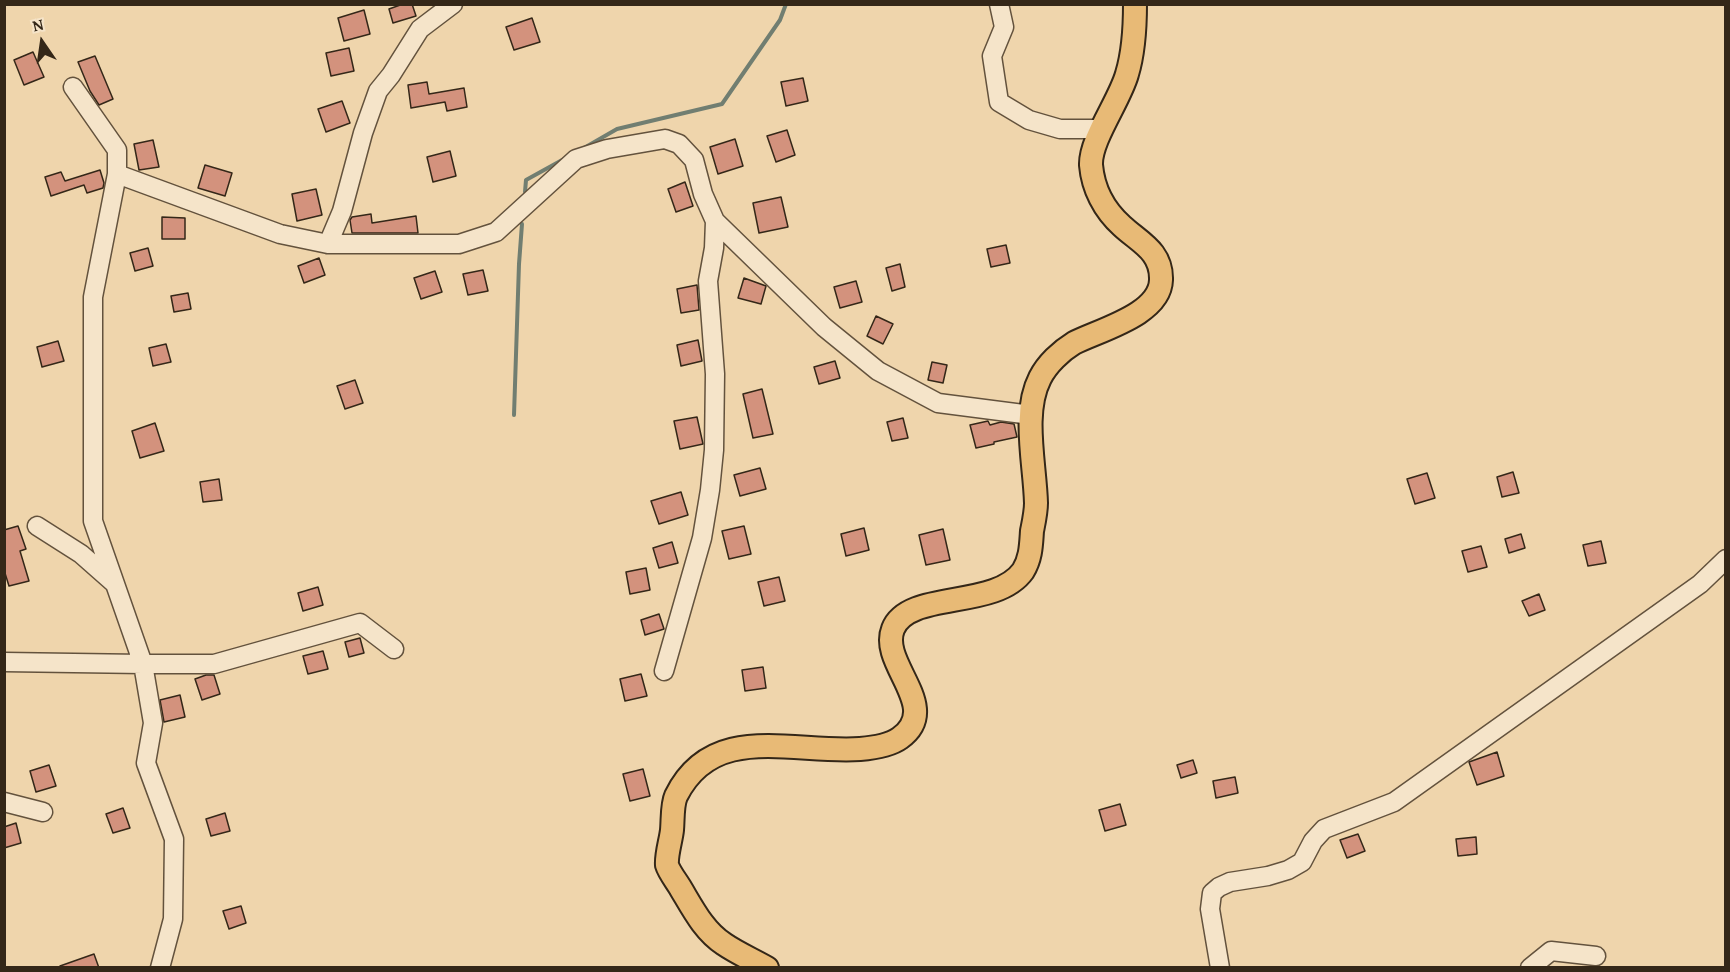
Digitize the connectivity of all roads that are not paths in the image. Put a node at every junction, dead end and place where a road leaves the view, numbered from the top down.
1 (453, 4) edge
2 (999, 4) edge
3 (1135, 4) edge
4 (73, 87) dead end
5 (1103, 129) junction
6 (117, 174) junction
7 (715, 221) junction
8 (328, 244) junction
9 (1031, 415) junction
10 (37, 526) dead end
11 (1725, 559) edge
12 (116, 585) junction
13 (394, 650) dead end
14 (4, 662) edge
15 (143, 664) junction
16 (664, 671) dead end
17 (4, 802) edge
18 (43, 812) dead end
19 (1596, 956) dead end
20 (160, 968) edge
21 (767, 968) edge
22 (1220, 968) edge
23 (1530, 968) edge

1 - 8 street
2 - 5 street
3 - 5 main road
4 - 6 street
5 - 9 main road
6 - 8 street
6 - 12 street
7 - 8 street
7 - 9 street
7 - 16 street
9 - 21 main road
10 - 12 street
11 - 22 street
12 - 15 street
13 - 15 street
14 - 15 street
15 - 20 street
17 - 18 street
19 - 23 street

